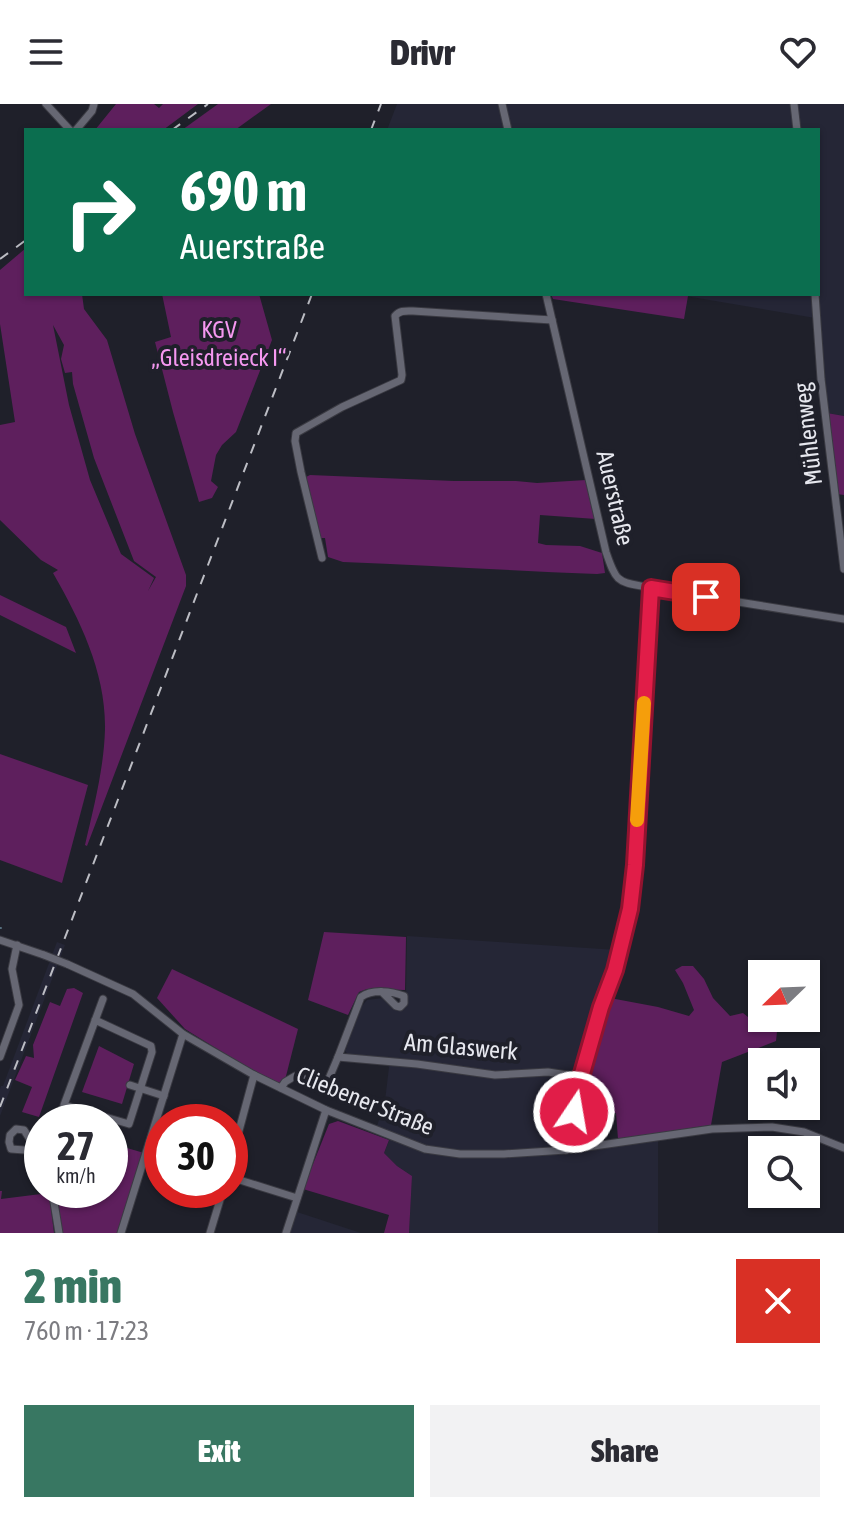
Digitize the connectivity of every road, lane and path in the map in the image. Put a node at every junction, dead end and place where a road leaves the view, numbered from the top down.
1 (46, 104) edge
2 (94, 104) edge
3 (502, 104) edge
4 (794, 104) edge
5 (71, 128) edge
6 (75, 128) edge
7 (508, 128) edge
8 (797, 128) edge
9 (546, 296) edge
10 (815, 296) edge
11 (552, 320) junction
12 (841, 524) edge
13 (322, 558) dead end
14 (844, 569) edge
15 (651, 588) junction
16 (844, 619) edge
17 (0, 940) edge
18 (17, 945) junction
19 (382, 992) dead end
20 (103, 999) dead end
21 (95, 1020) junction
22 (183, 1034) junction
23 (0, 1057) edge
24 (338, 1057) junction
25 (78, 1063) junction
26 (89, 1067) dead end
27 (254, 1075) junction
28 (581, 1077) junction
29 (130, 1085) dead end
30 (141, 1088) junction
31 (281, 1088) junction
32 (164, 1096) junction
33 (162, 1104) edge
34 (246, 1104) edge
35 (326, 1110) junction
36 (844, 1148) edge
37 (566, 1150) junction
38 (144, 1161) edge
39 (248, 1183) edge
40 (297, 1198) junction
41 (55, 1208) edge
42 (218, 1208) edge
43 (59, 1233) edge
44 (121, 1233) edge
45 (210, 1233) edge
46 (286, 1233) edge

1 - 5 street
2 - 6 street
3 - 7 street
4 - 8 street
9 - 11 street, Auerstraße
10 - 12 street, Mühlenweg
11 - 13 street
11 - 15 street, Auerstraße
12 - 14 street, Mühlenweg
15 - 16 street, Auerstraße
15 - 28 street
17 - 18 street, Cliebener Straße
18 - 22 street, Cliebener Straße, bridge
18 - 23 street
19 - 24 street
20 - 21 street
21 - 25 street
21 - 30 street
22 - 27 street, Cliebener Straße
22 - 32 street
24 - 28 street, Am Glaswerk
24 - 31 street
25 - 26 street
25 - 30 street
27 - 31 street, Cliebener Straße
27 - 34 street
28 - 37 street
29 - 30 street
30 - 32 street
31 - 35 street, Cliebener Straße
32 - 33 street
35 - 37 street, Cliebener Straße
35 - 40 street
36 - 37 street, Cliebener Straße
38 - 44 street
39 - 40 street
40 - 46 street
41 - 43 street
42 - 45 street

